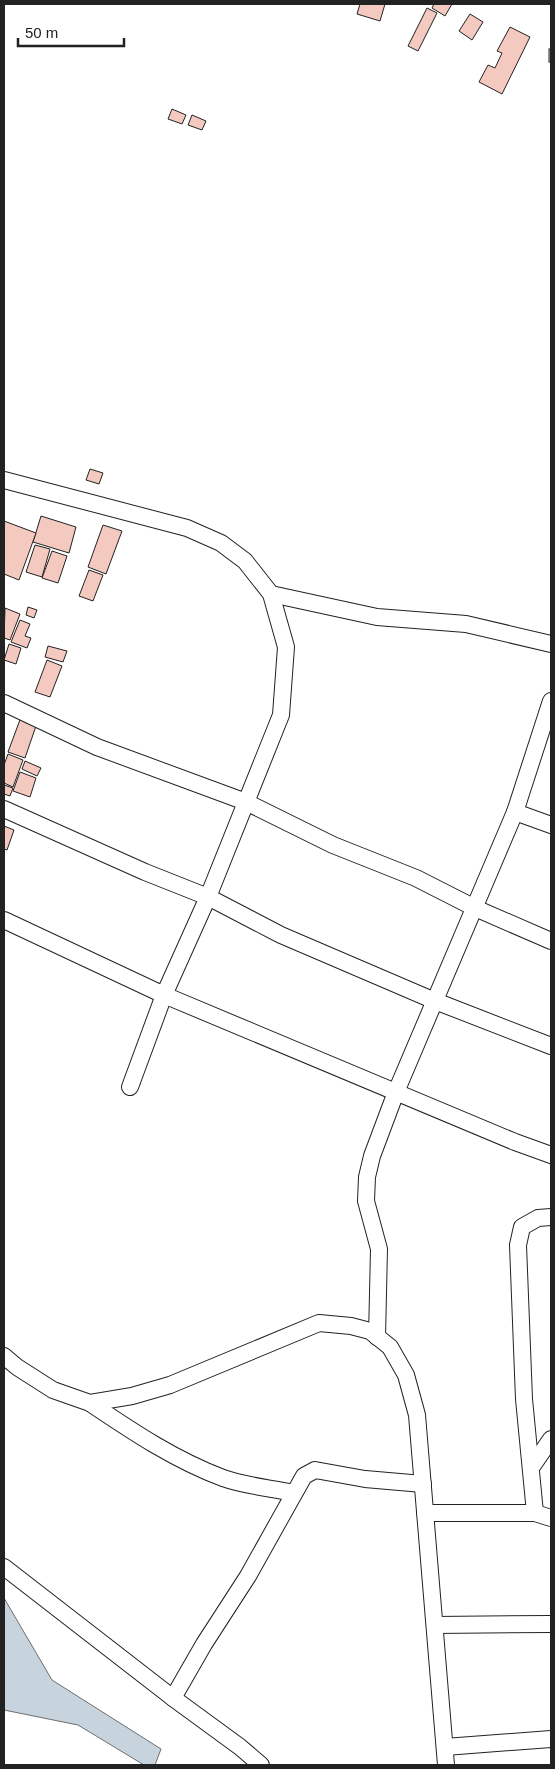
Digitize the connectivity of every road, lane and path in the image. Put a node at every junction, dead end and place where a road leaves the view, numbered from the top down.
1 (4, 480) edge
2 (270, 594) junction
3 (551, 644) edge
4 (551, 702) edge
5 (4, 704) edge
6 (246, 802) junction
7 (4, 809) edge
8 (515, 812) junction
9 (551, 825) edge
10 (208, 897) junction
11 (475, 908) junction
12 (4, 920) edge
13 (551, 941) edge
14 (164, 995) junction
15 (435, 1001) junction
16 (551, 1046) edge
17 (130, 1087) dead end
18 (396, 1092) junction
19 (551, 1155) edge
20 (551, 1217) edge
21 (377, 1337) junction
22 (4, 1356) edge
23 (90, 1403) junction
24 (551, 1440) edge
25 (530, 1468) junction
26 (423, 1484) junction
27 (294, 1492) junction
28 (425, 1513) junction
29 (535, 1513) junction
30 (551, 1518) edge
31 (4, 1567) edge
32 (551, 1624) edge
33 (435, 1625) junction
34 (173, 1698) junction
35 (551, 1739) edge
36 (445, 1747) junction
37 (261, 1765) edge
38 (446, 1765) edge

1 - 2 street
2 - 3 street
2 - 6 street
4 - 8 street
5 - 6 street
6 - 10 street
6 - 11 street
7 - 10 street
8 - 9 street
8 - 11 street
10 - 14 street
10 - 15 street
11 - 13 street
11 - 15 street
12 - 14 street
14 - 17 street
14 - 18 street
15 - 16 street
15 - 18 street
18 - 19 street
18 - 21 street
20 - 25 street
21 - 23 street
21 - 26 street
22 - 23 street
23 - 27 street
24 - 25 street
25 - 29 street
26 - 27 street
26 - 28 street
27 - 34 street
28 - 29 street
28 - 33 street
29 - 30 street
31 - 34 street
32 - 33 street
33 - 36 street
34 - 37 street
35 - 36 street
36 - 38 street

